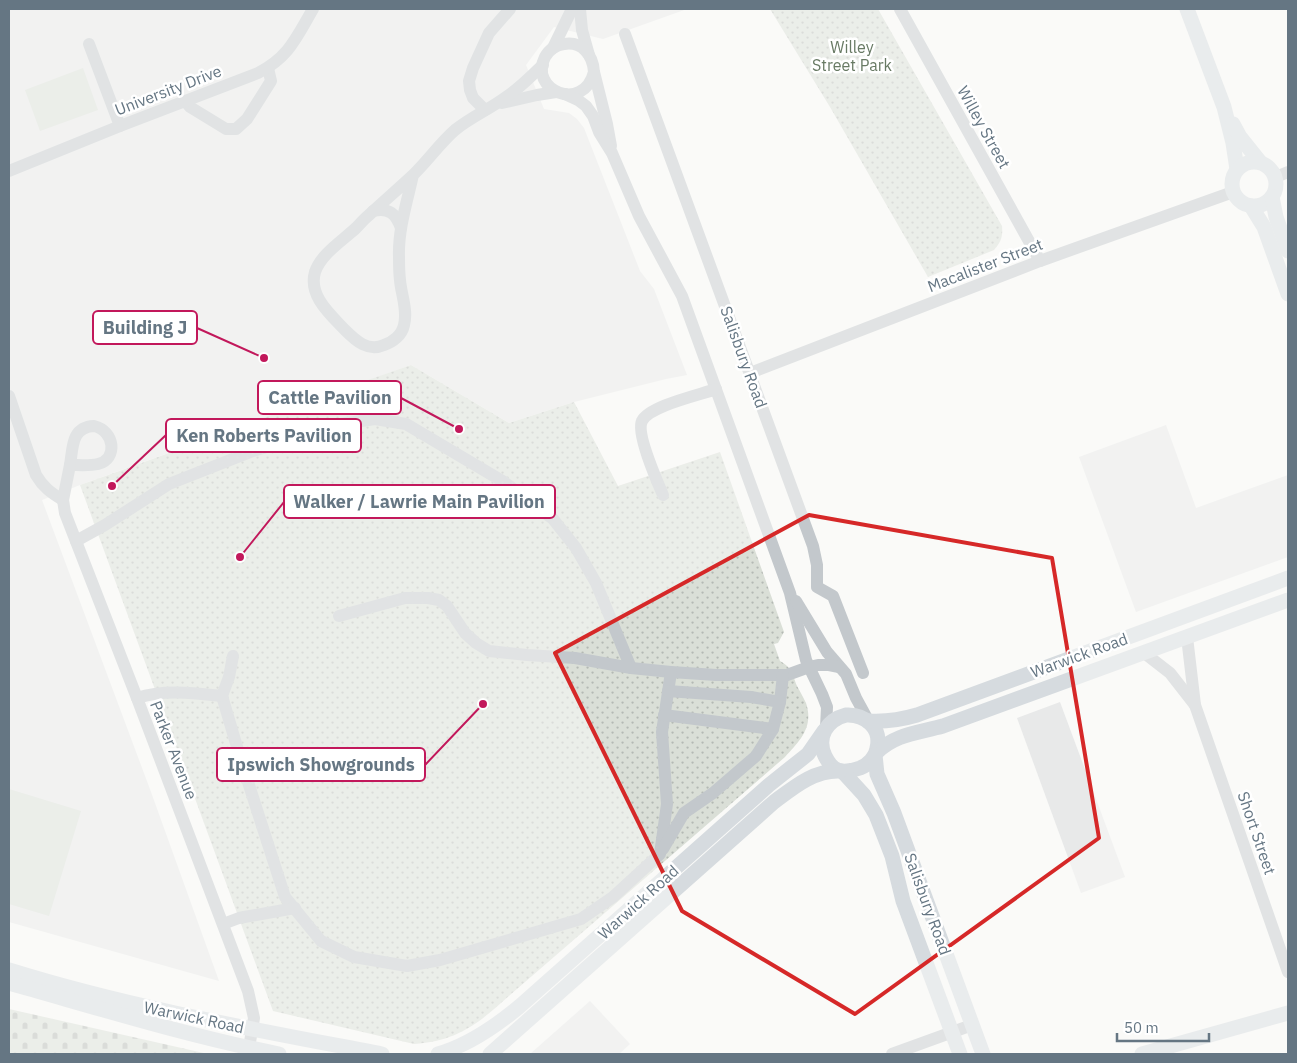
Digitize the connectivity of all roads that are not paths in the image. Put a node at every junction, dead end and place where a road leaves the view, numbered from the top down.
1 (313, 9) edge
2 (510, 9) edge
3 (572, 9) edge
4 (580, 9) edge
5 (900, 9) edge
6 (1187, 9) edge
7 (624, 34) dead end
8 (89, 44) dead end
9 (553, 48) junction
10 (589, 55) junction
11 (543, 64) junction
12 (268, 68) junction
13 (594, 72) junction
14 (560, 93) junction
15 (185, 101) junction
16 (1224, 107) junction
17 (490, 108) junction
18 (120, 126) junction
19 (612, 153) junction
20 (1260, 162) junction
21 (1237, 169) junction
22 (9, 171) edge
23 (413, 175) junction
24 (1282, 175) edge
25 (1233, 192) junction
26 (1272, 197) junction
27 (1252, 206) junction
28 (373, 211) junction
29 (401, 228) junction
30 (1288, 251) edge
31 (1040, 261) junction
32 (1288, 294) edge
33 (750, 373) junction
34 (716, 389) junction
35 (9, 396) edge
36 (70, 465) dead end
37 (663, 495) dead end
38 (63, 500) junction
39 (76, 541) junction
40 (1288, 578) edge
41 (790, 593) junction
42 (1288, 600) edge
43 (339, 616) dead end
44 (1186, 637) junction
45 (1143, 652) junction
46 (234, 656) dead end
47 (809, 667) junction
48 (839, 667) junction
49 (631, 668) junction
50 (671, 672) junction
51 (863, 673) dead end
52 (783, 675) junction
53 (668, 691) junction
54 (222, 696) junction
55 (137, 698) junction
56 (780, 702) junction
57 (1194, 705) junction
58 (664, 715) junction
59 (868, 721) junction
60 (773, 729) junction
61 (825, 729) junction
62 (875, 754) junction
63 (841, 771) junction
64 (660, 854) junction
65 (295, 908) junction
66 (223, 924) junction
67 (9, 970) edge
68 (1288, 972) edge
69 (9, 983) edge
70 (1288, 1013) edge
71 (972, 1025) junction
72 (252, 1030) junction
73 (952, 1032) junction
74 (248, 1048) junction
75 (279, 1054) edge
76 (382, 1054) edge
77 (438, 1054) edge
78 (490, 1054) edge
79 (892, 1054) edge
80 (960, 1054) edge
81 (983, 1054) edge
82 (1142, 1054) edge

1 - 12 street, University Drive
2 - 17 street
3 - 9 street
4 - 10 street
5 - 31 street, Willey Street
6 - 16 main road
7 - 33 street, Salisbury Road
8 - 18 street
9 - 10 street
9 - 11 street
10 - 13 street
11 - 14 street
11 - 17 street
12 - 15 street, University Drive
12 - 15 street
13 - 14 street
13 - 19 street
14 - 17 street
14 - 19 street
15 - 18 street, University Drive
16 - 20 main road
16 - 21 main road
17 - 23 street
18 - 22 street, University Drive
19 - 34 street
20 - 21 main road
20 - 24 main road
21 - 25 main road
23 - 28 street
23 - 29 street
24 - 26 main road
25 - 27 main road
25 - 31 street, Macalister Street
26 - 27 main road
26 - 30 main road
27 - 32 main road
28 - 29 street
28 - 29 street
31 - 33 street, Macalister Street
33 - 51 street, Salisbury Road
34 - 37 street
34 - 41 street
35 - 38 street
36 - 38 street, Parker Avenue
38 - 39 street, Parker Avenue
39 - 49 street
39 - 55 street, Parker Avenue
40 - 59 main road, Warwick Road
41 - 47 street
41 - 48 street
42 - 44 main road, Warwick Road
43 - 49 street
44 - 45 main road, Warwick Road
44 - 57 street, Short Street
45 - 57 street, Short Street
45 - 62 main road, Warwick Road
46 - 54 street
47 - 48 street
47 - 52 street
47 - 61 street
48 - 59 street
49 - 50 street
50 - 52 street
50 - 53 street
52 - 56 street
53 - 56 street
53 - 58 street
54 - 55 street
54 - 65 street
55 - 66 street, Parker Avenue
56 - 60 street
57 - 68 street, Short Street
58 - 60 street
58 - 64 street
59 - 61 main road
59 - 62 main road
60 - 64 street
61 - 63 main road
61 - 77 main road, Warwick Road
62 - 63 main road
62 - 71 main road, Salisbury Road
63 - 73 main road, Salisbury Road
63 - 78 main road, Warwick Road
64 - 65 street
65 - 66 street
66 - 72 street, Parker Avenue
67 - 72 main road, Warwick Road
69 - 74 main road, Warwick Road
70 - 82 main road
71 - 73 street
71 - 81 main road, Salisbury Road
72 - 74 street, Parker Avenue
72 - 76 main road, Warwick Road
73 - 79 street
73 - 80 main road, Salisbury Road
74 - 75 main road, Warwick Road

